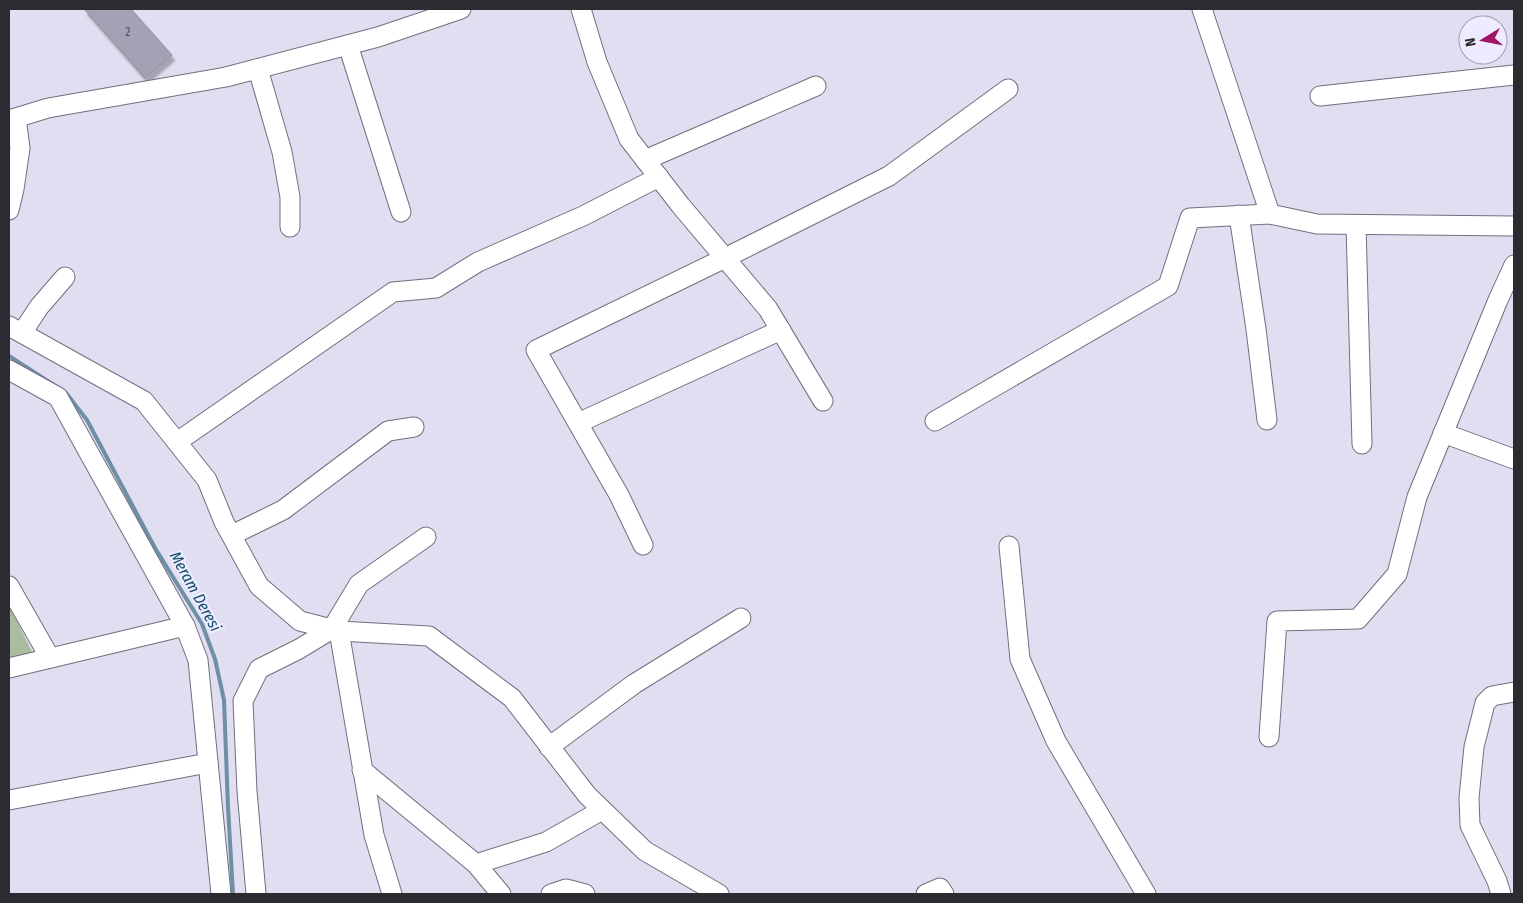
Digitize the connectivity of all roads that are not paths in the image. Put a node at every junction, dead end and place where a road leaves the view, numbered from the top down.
1 (461, 9) edge
2 (581, 9) edge
3 (1202, 9) edge
4 (348, 45) junction
5 (258, 69) junction
6 (1514, 75) edge
7 (816, 86) dead end
8 (1008, 89) dead end
9 (1320, 96) dead end
10 (11, 118) edge
11 (645, 160) junction
12 (659, 177) junction
13 (9, 210) edge
14 (402, 212) dead end
15 (1270, 214) junction
16 (1239, 215) junction
17 (1356, 225) junction
18 (1514, 226) edge
19 (290, 227) dead end
20 (725, 258) junction
21 (1514, 265) edge
22 (65, 277) dead end
23 (15, 329) edge
24 (781, 330) junction
25 (9, 370) edge
26 (823, 401) dead end
27 (1267, 420) dead end
28 (935, 421) dead end
29 (578, 423) junction
30 (414, 427) dead end
31 (1443, 433) junction
32 (177, 442) junction
33 (1362, 444) dead end
34 (1514, 458) edge
35 (232, 535) junction
36 (426, 537) dead end
37 (643, 546) dead end
38 (1009, 546) dead end
39 (9, 586) edge
40 (741, 618) dead end
41 (185, 626) junction
42 (336, 630) junction
43 (50, 658) junction
44 (9, 668) edge
45 (1514, 692) edge
46 (1269, 737) dead end
47 (550, 747) junction
48 (208, 763) junction
49 (362, 770) junction
50 (9, 800) edge
51 (602, 810) junction
52 (476, 864) junction
53 (221, 894) edge
54 (256, 894) edge
55 (392, 894) edge
56 (501, 894) edge
57 (551, 894) edge
58 (585, 894) edge
59 (720, 894) edge
60 (926, 894) edge
61 (944, 894) edge
62 (1146, 894) edge
63 (1501, 894) edge

1 - 4 street
2 - 11 street
3 - 15 street
4 - 5 street
4 - 14 street
5 - 10 street
5 - 19 street
6 - 9 street
7 - 11 street
8 - 20 street
10 - 13 street
11 - 12 street
12 - 20 street
12 - 32 street
15 - 16 street
15 - 17 street
16 - 27 street
16 - 28 street
17 - 18 street
17 - 33 street
20 - 24 street
20 - 29 street
21 - 31 street
22 - 23 street
23 - 32 street
24 - 26 street
24 - 29 street
25 - 41 street
29 - 37 street
30 - 35 street
31 - 34 street
31 - 46 street
32 - 35 street
35 - 42 street
36 - 42 street
38 - 62 street
39 - 43 street
40 - 47 street
41 - 43 street
41 - 48 street
42 - 47 street
42 - 49 street
42 - 54 street
43 - 44 street
45 - 63 street
47 - 51 street
48 - 50 street
48 - 53 street
49 - 52 street
49 - 55 street
51 - 52 street
51 - 59 street
52 - 56 street
57 - 58 street
60 - 61 street

